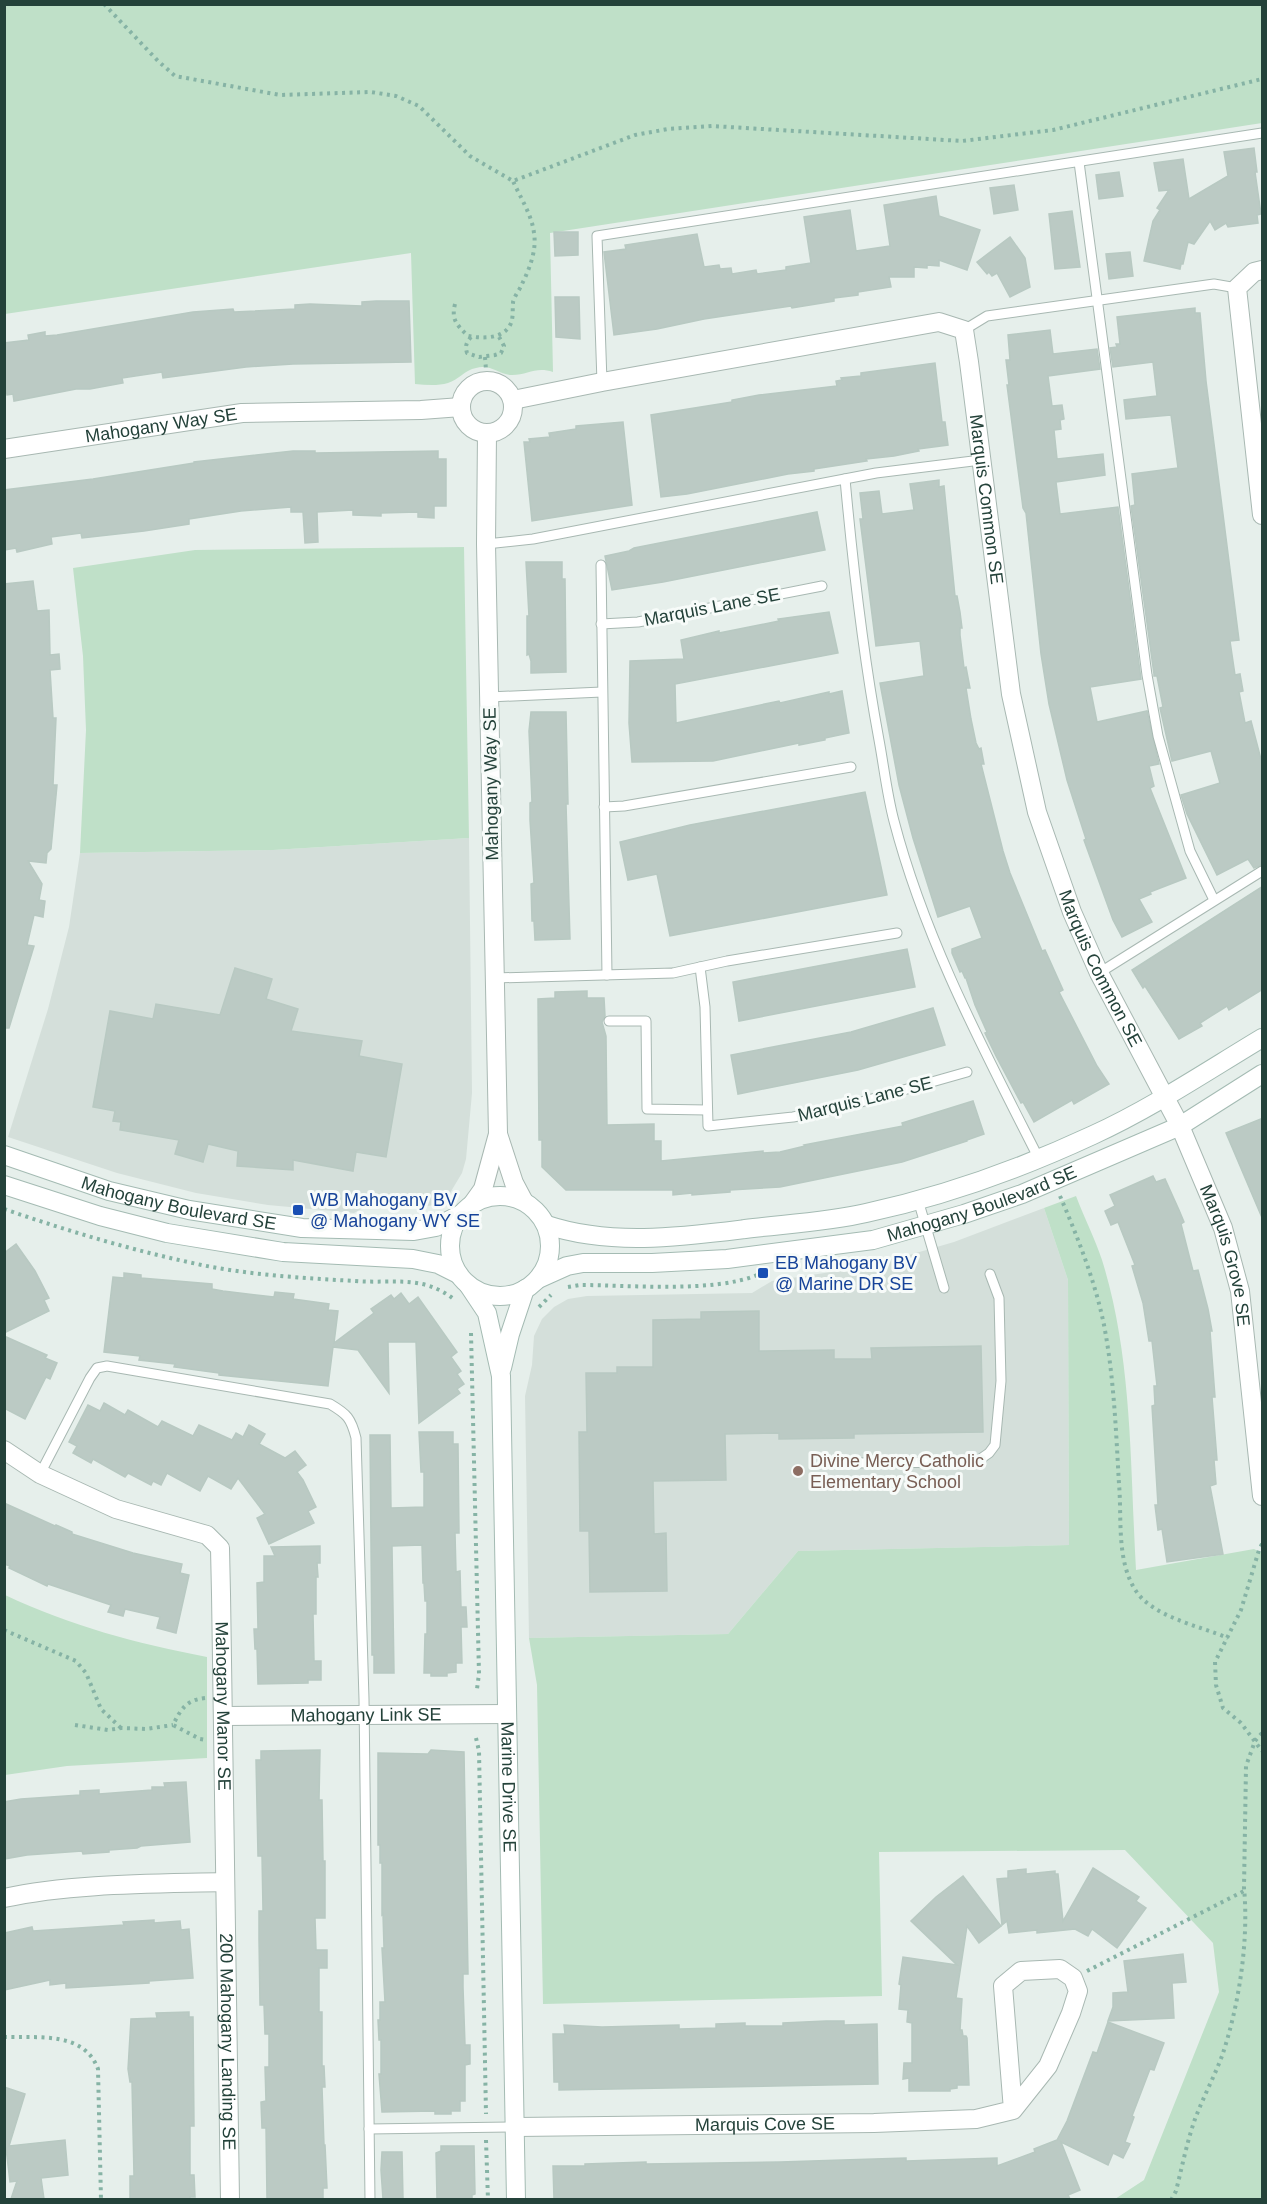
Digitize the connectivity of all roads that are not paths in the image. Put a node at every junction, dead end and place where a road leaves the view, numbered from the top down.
1 (1263, 133) edge
2 (1079, 162) junction
3 (1263, 270) edge
4 (1237, 288) junction
5 (1098, 302) junction
6 (964, 330) junction
7 (602, 382) junction
8 (513, 400) junction
9 (461, 407) junction
10 (487, 434) junction
11 (4, 449) edge
12 (981, 460) junction
13 (845, 479) junction
14 (1263, 515) edge
15 (486, 544) junction
16 (601, 565) dead end
17 (822, 586) dead end
18 (601, 624) junction
19 (602, 692) junction
20 (489, 697) junction
21 (851, 767) dead end
22 (604, 807) junction
23 (1263, 871) edge
24 (1214, 900) junction
25 (897, 933) dead end
26 (700, 967) junction
27 (1099, 973) junction
28 (607, 975) junction
29 (495, 978) junction
30 (609, 1022) dead end
31 (1263, 1038) edge
32 (967, 1072) dead end
33 (1263, 1074) edge
34 (1165, 1096) junction
35 (707, 1110) junction
36 (1180, 1126) junction
37 (498, 1134) junction
38 (4, 1155) edge
39 (1039, 1159) junction
40 (4, 1185) edge
41 (523, 1200) junction
42 (918, 1200) junction
43 (467, 1208) junction
44 (547, 1225) junction
45 (925, 1225) junction
46 (990, 1274) dead end
47 (464, 1280) junction
48 (532, 1284) junction
49 (944, 1288) dead end
50 (501, 1376) junction
51 (4, 1450) edge
52 (850, 1463) dead end
53 (40, 1474) junction
54 (1263, 1496) edge
55 (507, 1714) junction
56 (364, 1715) junction
57 (225, 1716) junction
58 (225, 1882) junction
59 (4, 1898) edge
60 (1013, 2110) junction
61 (516, 2127) junction
62 (369, 2129) junction
63 (230, 2199) edge
64 (370, 2199) edge
65 (516, 2199) edge

1 - 2 lane
2 - 5 lane
2 - 7 lane
3 - 4 street
4 - 5 lane
4 - 14 street
5 - 6 lane
5 - 24 lane
6 - 7 street
6 - 12 street, Marquis Common SE
7 - 8 street
8 - 9 street
8 - 10 street
9 - 10 street
9 - 11 street, Mahogany Way SE
10 - 15 street, Mahogany Way SE
12 - 13 lane
12 - 27 street, Marquis Common SE
13 - 15 lane
13 - 39 lane
15 - 20 street, Mahogany Way SE
16 - 18 lane
17 - 18 lane, Marquis Lane SE
18 - 19 lane
19 - 20 lane
19 - 22 lane
20 - 29 street, Mahogany Way SE
21 - 22 lane
22 - 28 lane
23 - 24 lane
24 - 27 lane
25 - 26 lane
26 - 28 lane
26 - 35 lane
27 - 34 street, Marquis Common SE
28 - 29 lane
29 - 37 street, Mahogany Way SE
30 - 35 lane
31 - 34 street, Mahogany Boulevard SE
32 - 35 lane, Marquis Lane SE
33 - 36 street, Mahogany Boulevard SE
34 - 36 street, Marquis Grove SE
34 - 39 street, Mahogany Boulevard SE
36 - 45 street, Mahogany Boulevard SE
36 - 54 street, Marquis Grove SE
37 - 41 street, Mahogany Way SE
37 - 43 street, Mahogany Way SE
38 - 43 street, Mahogany Boulevard SE
39 - 42 street, Mahogany Boulevard SE
40 - 47 street, Mahogany Boulevard SE
41 - 43 street
41 - 44 street
42 - 44 street, Mahogany Boulevard SE
42 - 45 lane
43 - 47 street
44 - 48 street
45 - 48 street, Mahogany Boulevard SE
45 - 49 lane
46 - 52 lane
47 - 48 street
47 - 50 street, Marine Drive SE
48 - 50 street, Marine Drive SE
50 - 55 street, Marine Drive SE
51 - 53 street, Mahogany Manor SE
53 - 56 lane
53 - 57 street, Mahogany Manor SE
55 - 56 street, Mahogany Link SE
55 - 61 street, Marine Drive SE
56 - 57 street, Mahogany Link SE
56 - 62 lane
57 - 58 street, Mahogany Manor SE
58 - 59 street
58 - 63 street, 200 Mahogany Landing SE
60 - 60 street
60 - 61 street, Marquis Cove SE
61 - 62 lane
61 - 65 street, Marine Drive SE
62 - 64 lane

